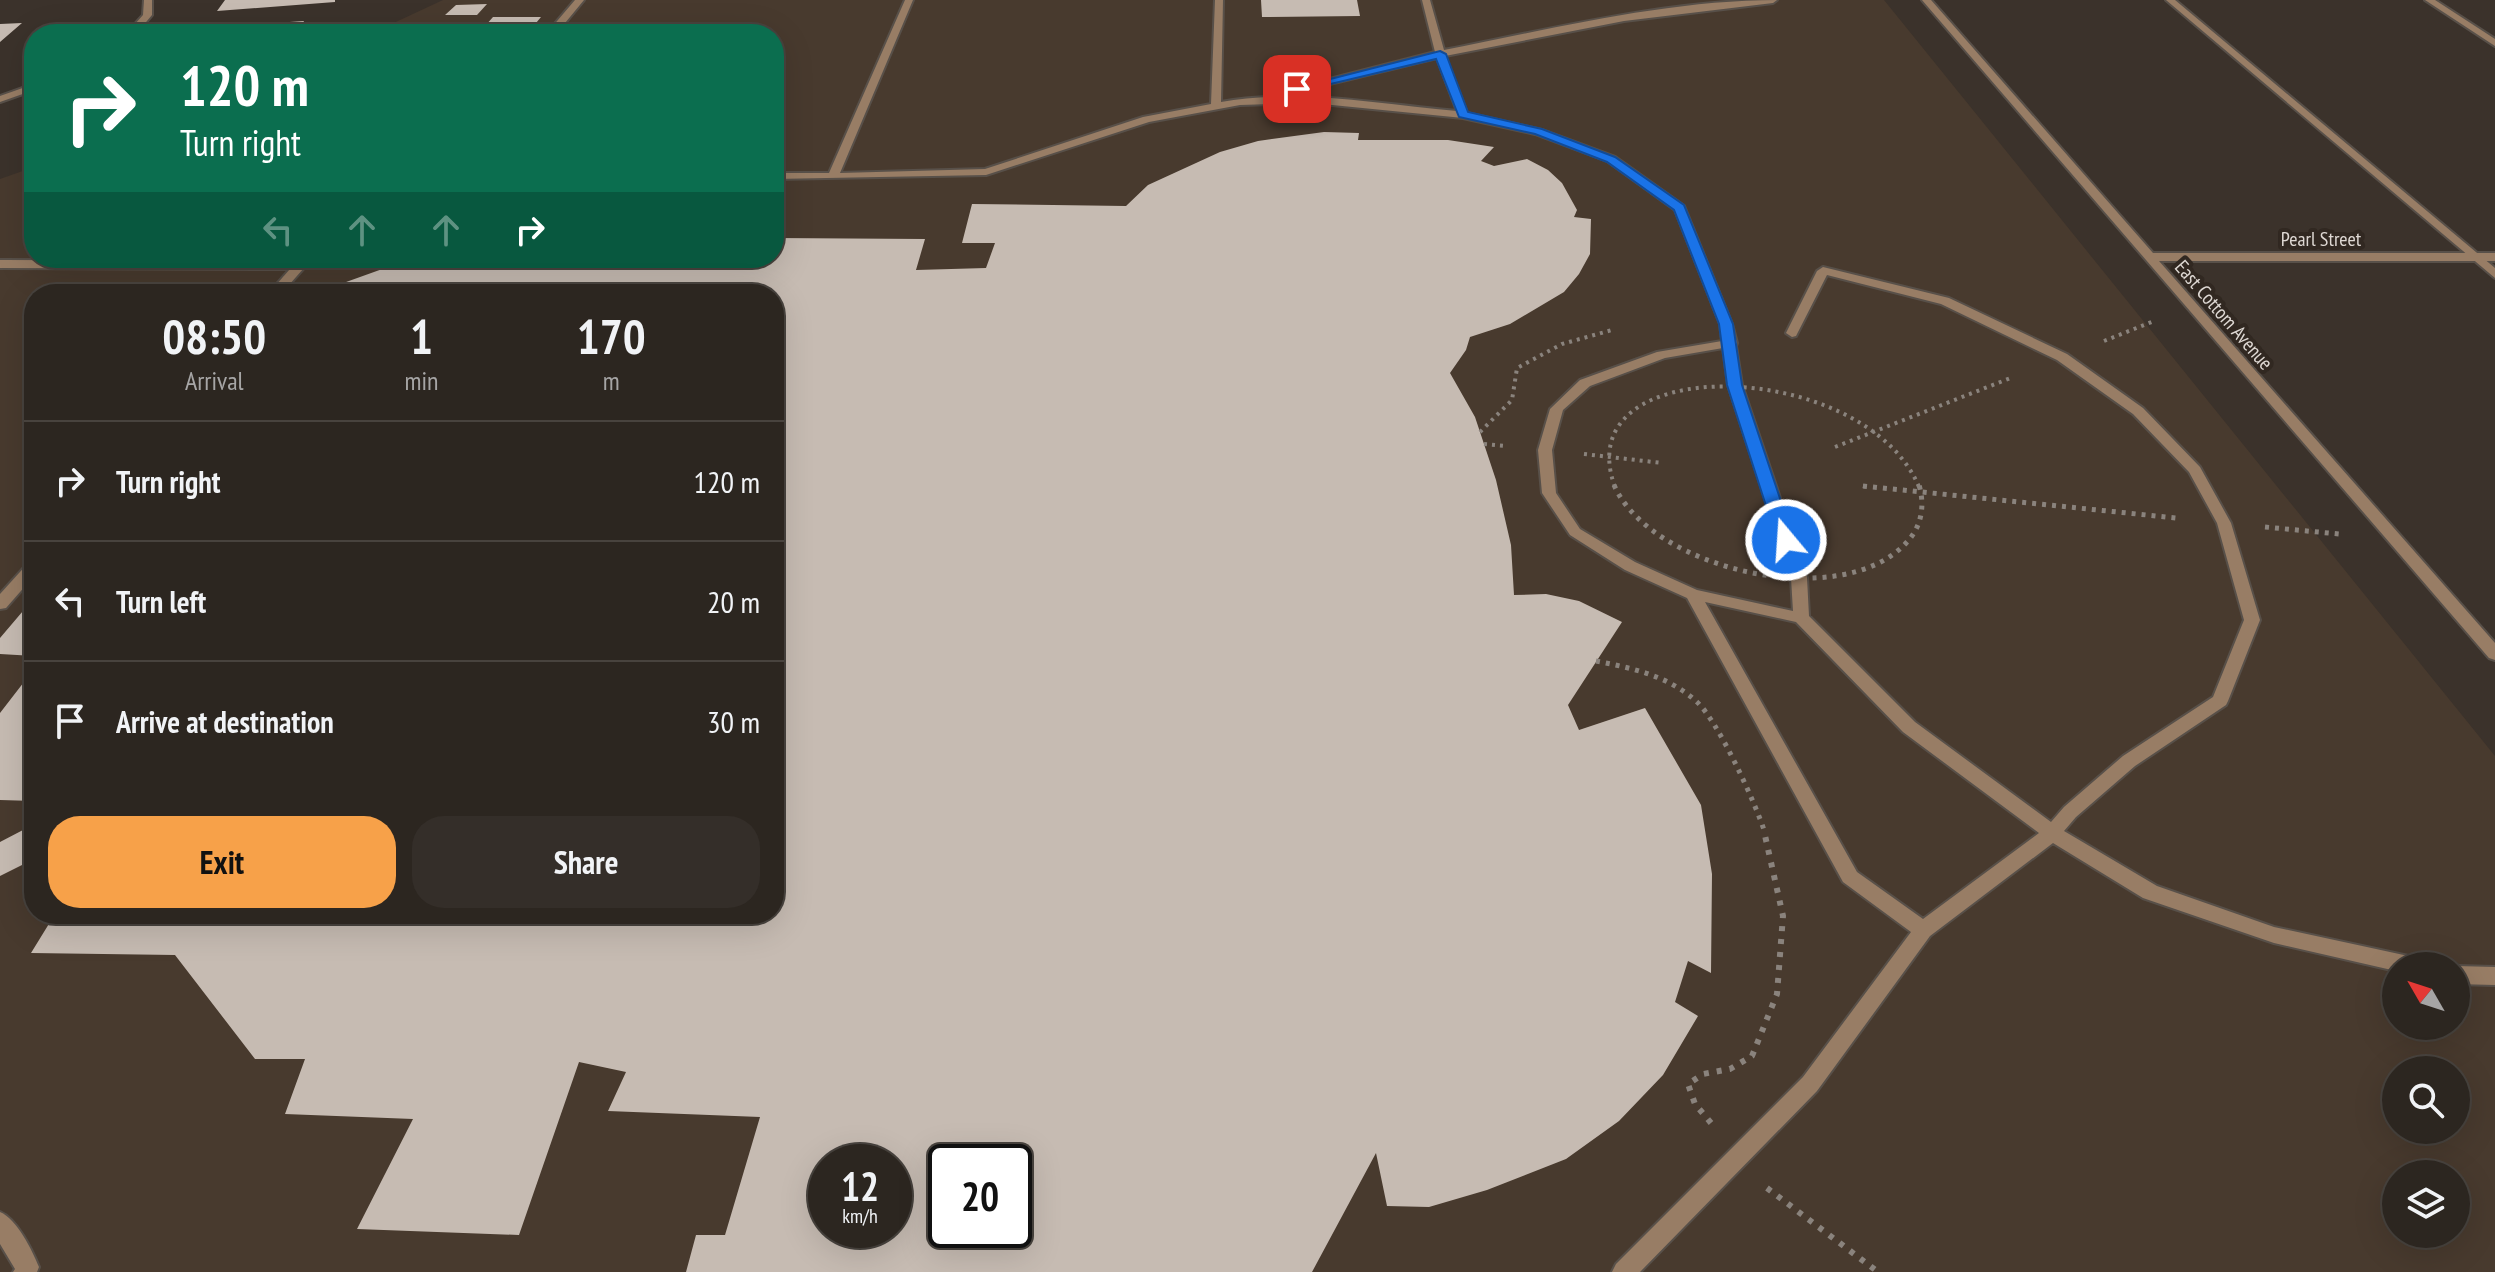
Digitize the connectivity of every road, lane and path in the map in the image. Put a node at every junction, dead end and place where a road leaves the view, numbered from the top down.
1 (148, 0) edge
2 (580, 0) edge
3 (909, 0) edge
4 (1219, 0) edge
5 (1426, 0) edge
6 (1773, 0) edge
7 (1926, 0) edge
8 (2170, 0) edge
9 (2429, 0) edge
10 (139, 24) edge
11 (560, 24) edge
12 (2495, 43) edge
13 (1440, 54) junction
14 (24, 91) edge
15 (0, 99) edge
16 (1240, 102) junction
17 (1216, 107) junction
18 (1463, 115) junction
19 (784, 176) edge
20 (833, 176) junction
21 (2147, 257) junction
22 (2475, 257) junction
23 (2495, 257) edge
24 (0, 264) edge
25 (24, 264) edge
26 (297, 268) edge
27 (2495, 274) edge
28 (283, 284) edge
29 (2165, 317) dead end
30 (1616, 330) dead end
31 (1792, 333) dead end
32 (1731, 343) junction
33 (2062, 357) junction
34 (1480, 432) dead end
35 (1835, 447) dead end
36 (1863, 486) dead end
37 (2224, 523) junction
38 (2342, 534) dead end
39 (24, 577) edge
40 (1693, 594) junction
41 (0, 604) edge
42 (1801, 618) junction
43 (2495, 654) edge
44 (1596, 661) dead end
45 (2052, 833) junction
46 (1923, 930) junction
47 (2382, 959) edge
48 (2470, 975) edge
49 (2495, 976) edge
50 (1738, 1156) junction
51 (0, 1223) edge
52 (25, 1272) edge
53 (1624, 1272) edge
54 (1878, 1272) edge

1 - 10 street
2 - 11 street
3 - 20 street
4 - 17 street
5 - 13 street
6 - 13 street
7 - 21 street, East Cottom Avenue
8 - 22 street
9 - 12 street
13 - 16 street
13 - 18 street
14 - 15 street
16 - 17 street
16 - 18 street
17 - 20 street
18 - 32 street
19 - 20 street
21 - 22 street, Pearl Street
21 - 43 street, East Cottom Avenue
22 - 23 street, Pearl Street
22 - 27 street
24 - 25 street
26 - 28 street
29 - 33 path
30 - 34 path
31 - 33 street
32 - 40 street
32 - 42 street
33 - 35 path
33 - 37 street
36 - 37 path
37 - 38 path
37 - 45 street
39 - 41 street
40 - 42 street
40 - 46 street
42 - 45 street
44 - 50 path
45 - 46 street
45 - 47 street
46 - 50 street
48 - 49 street
50 - 53 street
50 - 54 path
51 - 52 street

